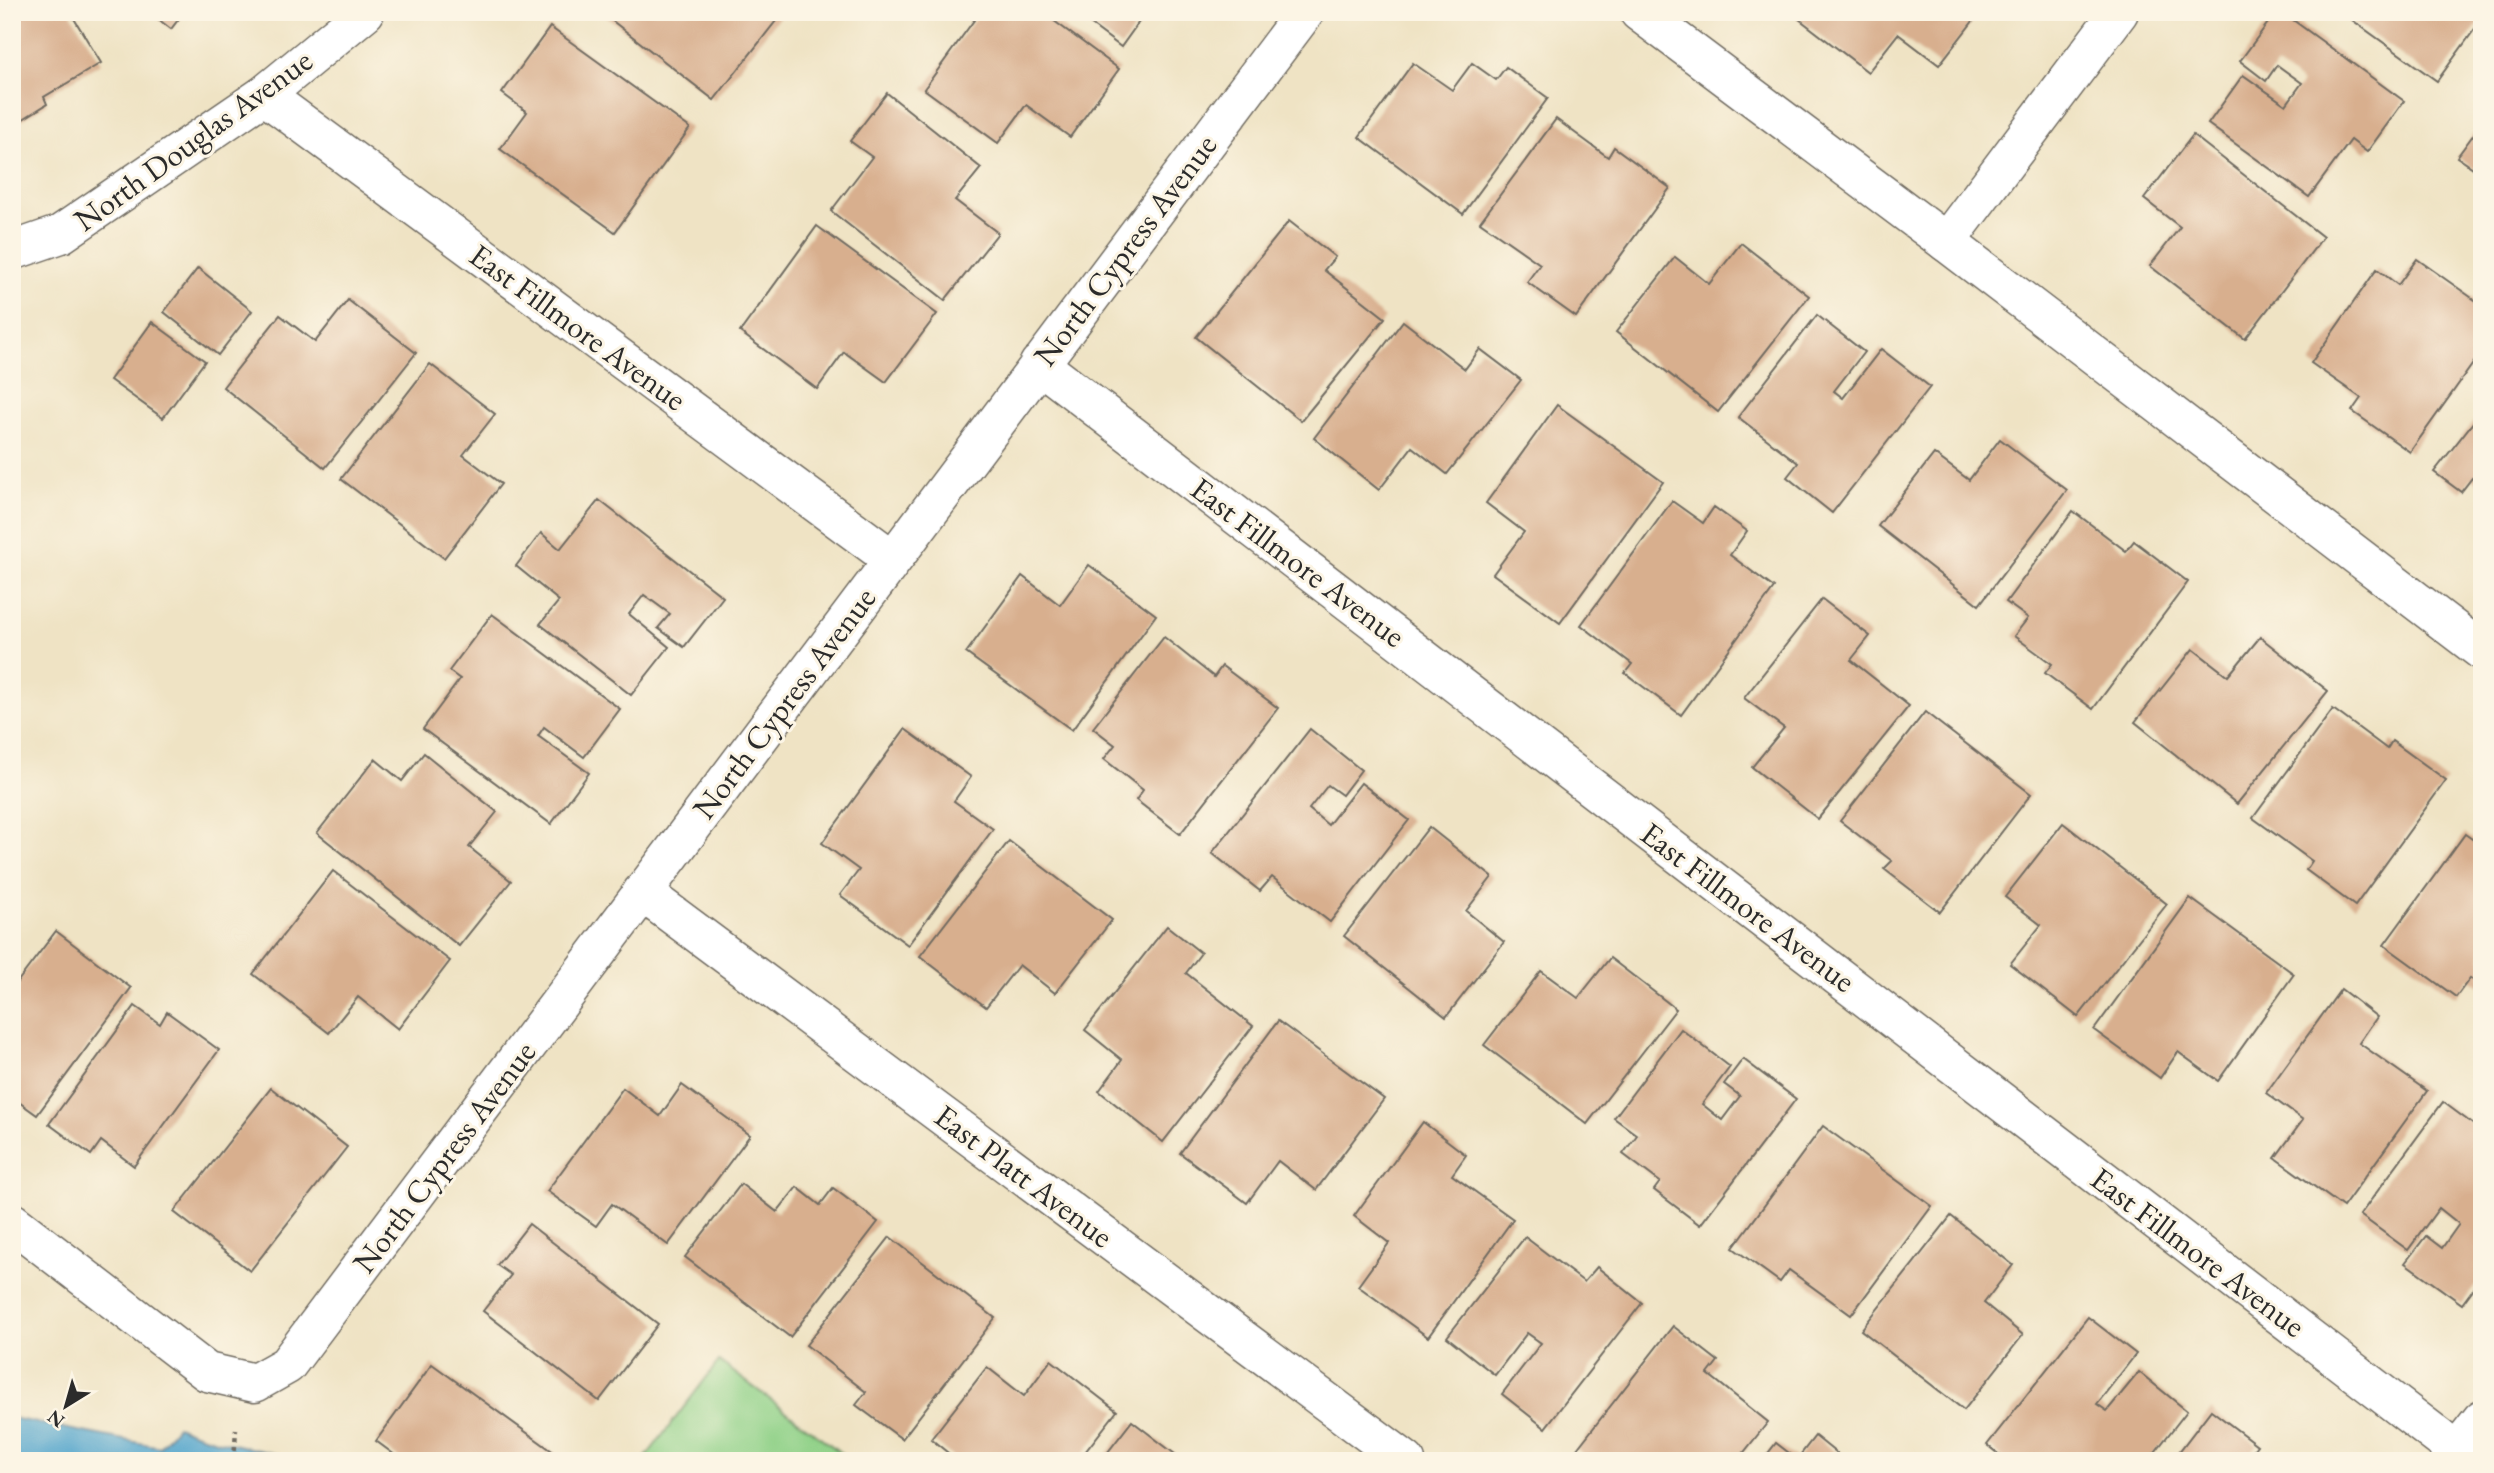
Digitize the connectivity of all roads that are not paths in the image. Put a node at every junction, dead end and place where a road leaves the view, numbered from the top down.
1 (365, 12) edge
2 (1305, 12) edge
3 (1639, 12) edge
4 (2119, 12) edge
5 (264, 95) junction
6 (1946, 242) junction
7 (12, 251) edge
8 (1039, 364) junction
9 (892, 559) junction
10 (2482, 651) edge
11 (642, 892) junction
12 (12, 1223) edge
13 (2482, 1419) edge
14 (2453, 1456) edge
15 (1406, 1461) edge

1 - 5 street, North Douglas Avenue
2 - 8 street, North Cypress Avenue
3 - 6 street
4 - 6 street
5 - 7 street, North Douglas Avenue
5 - 9 street, East Fillmore Avenue
6 - 10 street
8 - 9 street, North Cypress Avenue
8 - 14 street, East Fillmore Avenue
9 - 11 street, North Cypress Avenue
11 - 12 street, North Cypress Avenue
11 - 15 street, East Platt Avenue
13 - 14 street

